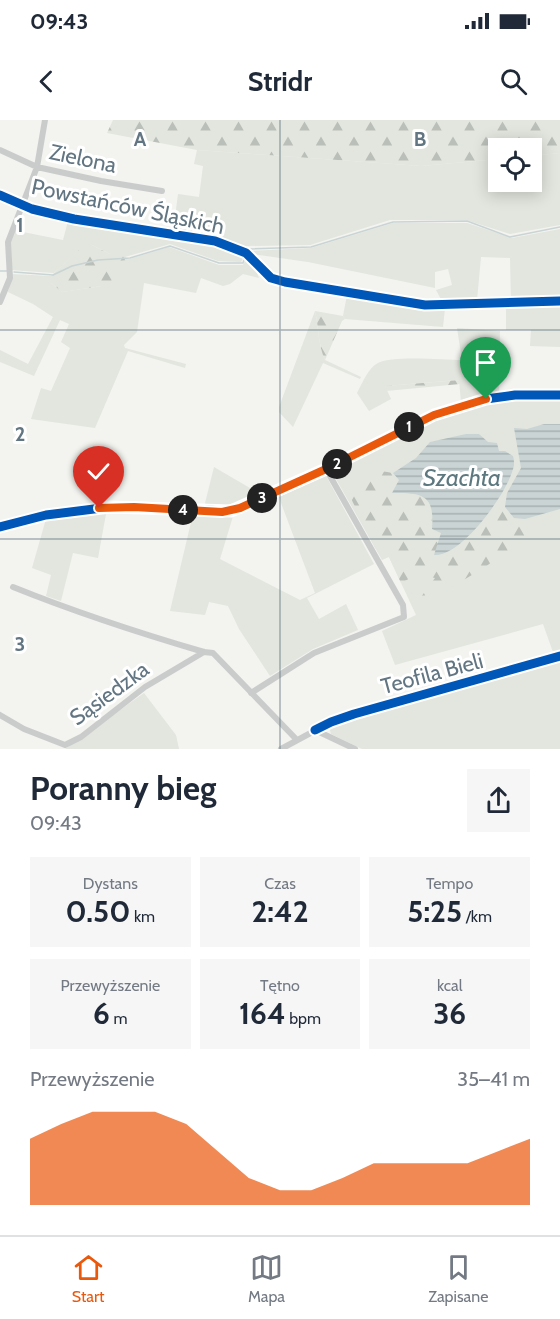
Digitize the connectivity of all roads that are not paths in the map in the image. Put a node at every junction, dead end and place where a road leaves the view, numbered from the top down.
1 (45, 120) edge
2 (0, 150) edge
3 (38, 167) junction
4 (162, 191) dead end
5 (0, 195) edge
6 (22, 204) junction
7 (560, 301) edge
8 (0, 302) edge
9 (560, 395) edge
10 (326, 469) junction
11 (0, 527) edge
12 (13, 586) dead end
13 (204, 652) junction
14 (558, 656) edge
15 (251, 693) junction
16 (0, 715) edge
17 (324, 726) junction
18 (315, 730) junction
19 (332, 738) junction
20 (297, 740) junction
21 (281, 749) edge
22 (355, 749) edge

1 - 3 street
2 - 3 street, Zielona
3 - 4 street, Zielona
3 - 6 street
5 - 6 street, Powstańców Śląskich
6 - 7 street, Powstańców Śląskich
6 - 8 street
9 - 10 street
10 - 11 street
10 - 15 street
12 - 13 street, Sąsiedzka
13 - 15 street, Sąsiedzka
13 - 16 street, Sąsiedzka
14 - 17 street, Teofila Bieli
15 - 20 street, Sąsiedzka
17 - 18 street, Teofila Bieli
17 - 19 street
18 - 19 street
18 - 20 street, Teofila Bieli
19 - 22 street
20 - 21 street, Teofila Bieli

